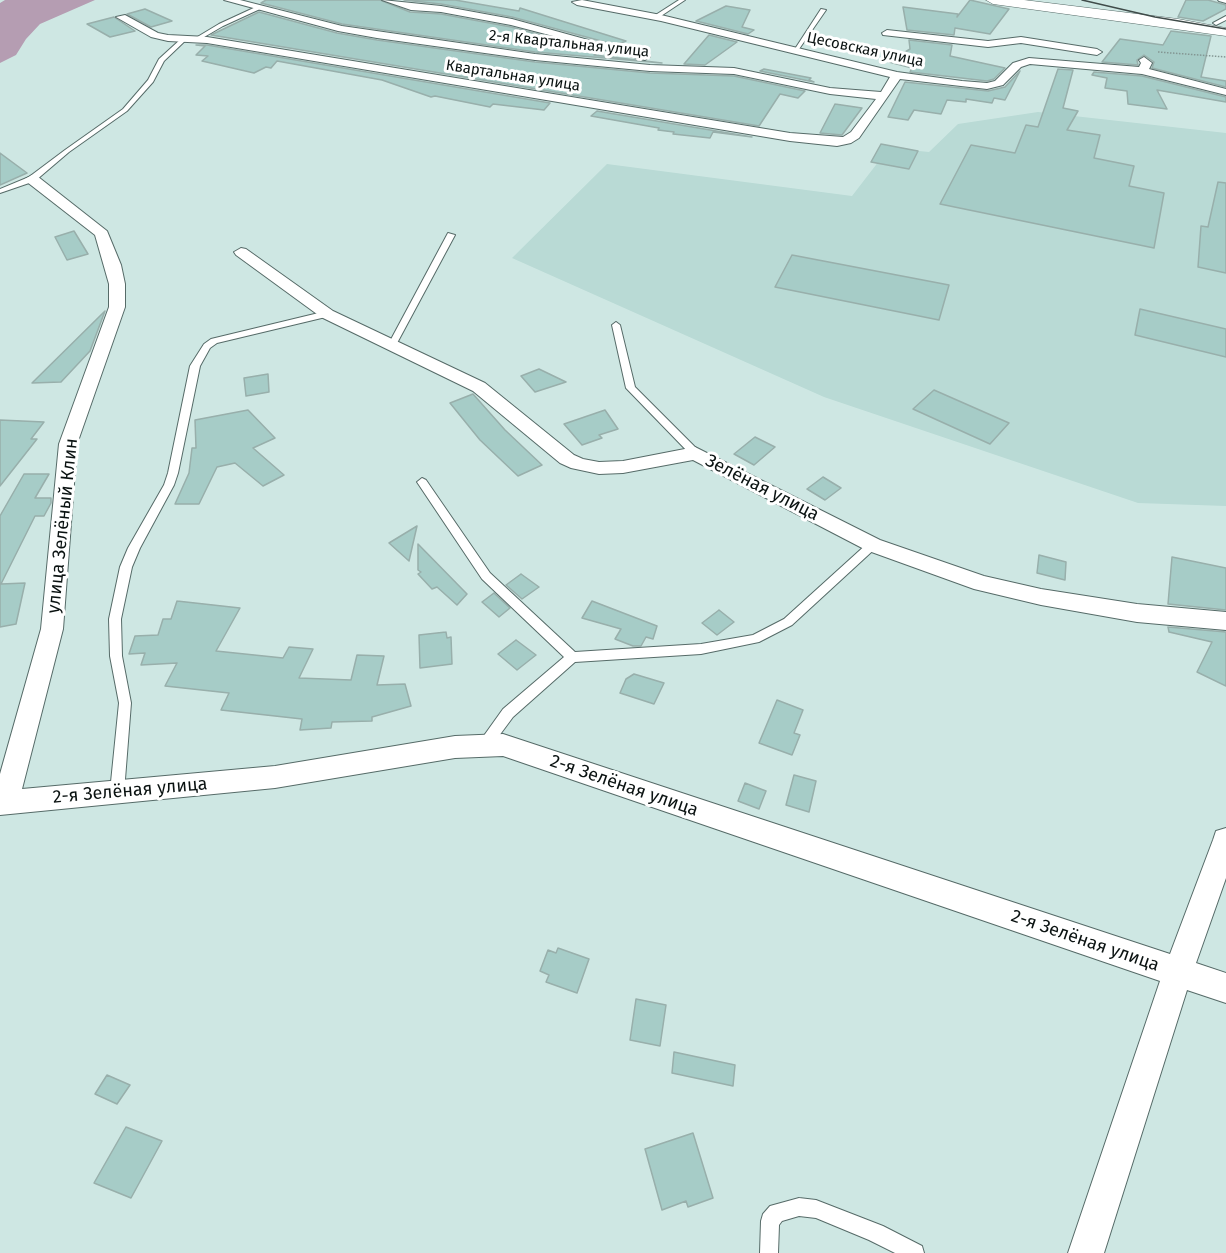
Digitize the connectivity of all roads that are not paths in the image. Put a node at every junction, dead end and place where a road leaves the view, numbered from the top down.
1 (229, 0) edge
2 (387, 0) edge
3 (682, 0) edge
4 (993, 0) edge
5 (1221, 0) edge
6 (1226, 1) edge
7 (577, 2) dead end
8 (1081, 3) edge
9 (258, 8) junction
10 (823, 10) dead end
11 (121, 17) dead end
12 (656, 17) junction
13 (1223, 22) edge
14 (887, 33) dead end
15 (184, 39) junction
16 (197, 39) junction
17 (795, 51) junction
18 (1108, 54) dead end
19 (1131, 57) dead end
20 (1143, 66) junction
21 (683, 70) junction
22 (897, 75) junction
23 (1226, 92) edge
24 (884, 96) junction
25 (33, 179) junction
26 (0, 191) edge
27 (451, 235) dead end
28 (242, 252) dead end
29 (327, 314) junction
30 (616, 325) dead end
31 (392, 345) junction
32 (695, 453) junction
33 (422, 482) dead end
34 (873, 545) junction
35 (1226, 621) edge
36 (572, 657) junction
37 (485, 744) junction
38 (117, 792) junction
39 (3, 803) edge
40 (1226, 840) edge
41 (1178, 972) junction
42 (1226, 988) edge
43 (769, 1253) edge
44 (915, 1253) edge
45 (1086, 1253) edge

1 - 9 street, 2-я Квартальная улица
2 - 21 street
3 - 12 lane
4 - 8 main road
5 - 6 lane
7 - 12 street, Цесовская улица
8 - 13 main road
8 - 13 main road
9 - 16 lane
9 - 21 street, 2-я Квартальная улица
10 - 17 lane
11 - 15 street, Квартальная улица
12 - 17 street, Цесовская улица
14 - 18 street, Цесовская улица
15 - 16 street, Квартальная улица
15 - 25 lane
16 - 24 street, Квартальная улица
17 - 22 street, Цесовская улица
19 - 20 street, Цесовская улица
20 - 22 street, Цесовская улица
20 - 23 street, Цесовская улица
21 - 24 street, 2-я Квартальная улица
22 - 24 street
25 - 26 lane
25 - 39 street, улица Зелёный Клин
27 - 31 lane
28 - 29 street, Зелёная улица
29 - 31 street, Зелёная улица
29 - 38 lane
30 - 32 lane
31 - 32 street, Зелёная улица
32 - 34 street, Зелёная улица
33 - 36 lane
34 - 35 street, Зелёная улица
34 - 36 lane
36 - 37 lane
37 - 38 street, 2-я Зелёная улица
37 - 41 street, 2-я Зелёная улица
38 - 39 street, 2-я Зелёная улица
40 - 41 street
41 - 42 street, 2-я Зелёная улица
41 - 45 street
43 - 44 lane

